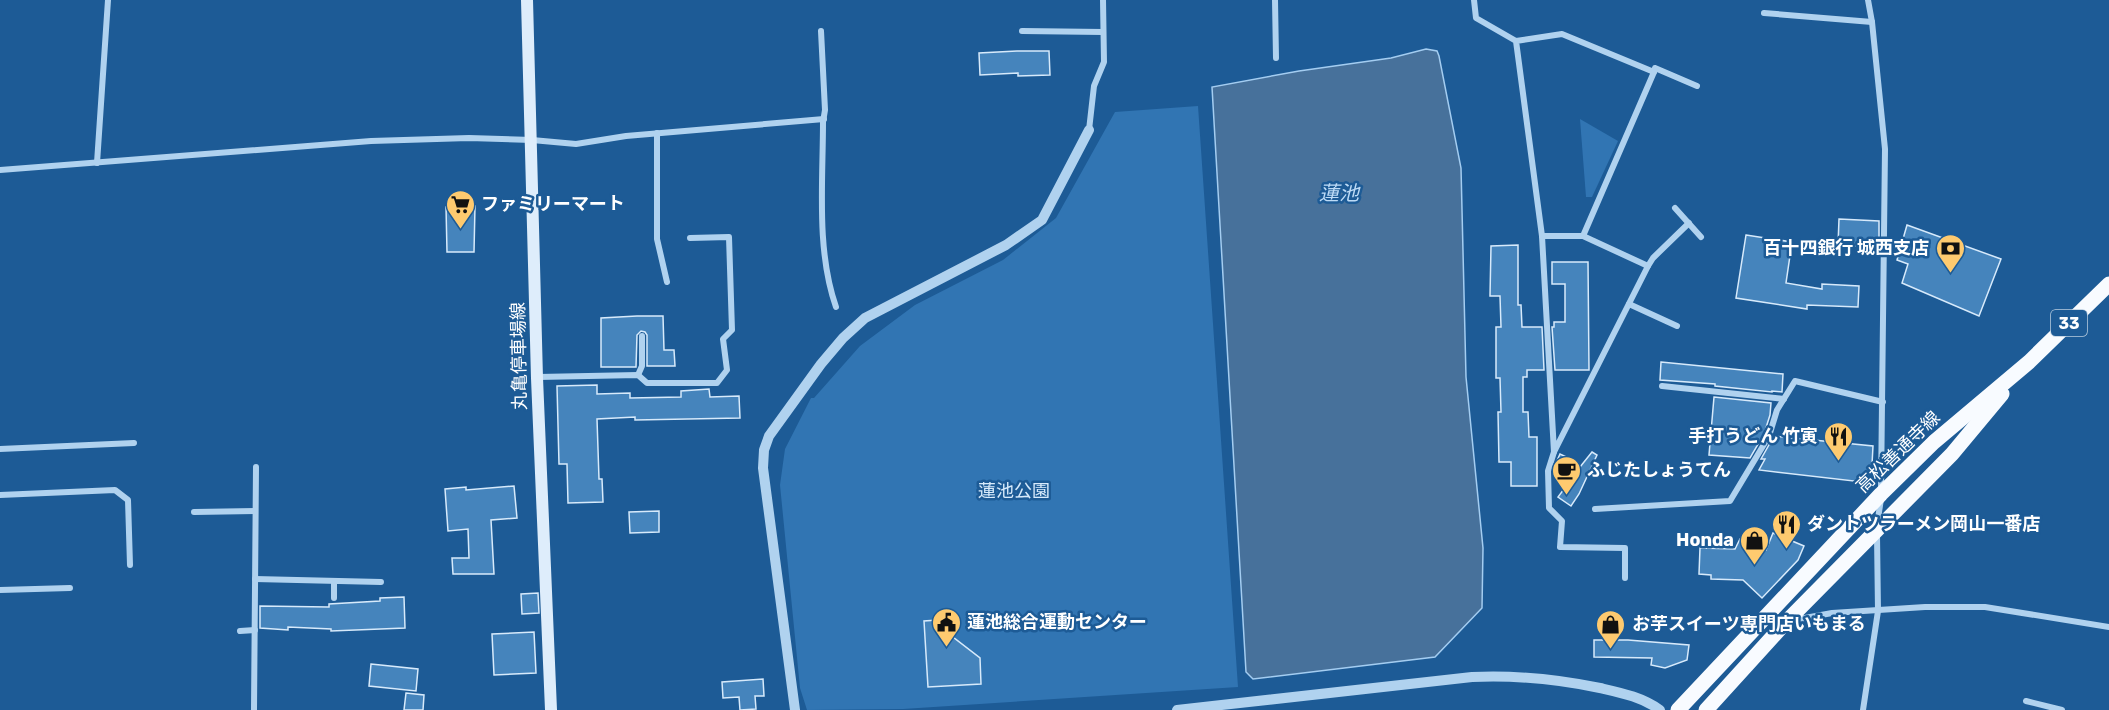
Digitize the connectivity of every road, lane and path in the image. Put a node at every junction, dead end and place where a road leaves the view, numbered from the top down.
1 (108, 0) edge
2 (527, 0) edge
3 (1103, 0) edge
4 (1275, 0) edge
5 (1474, 0) edge
6 (1868, 0) edge
7 (1764, 13) dead end
8 (1872, 22) junction
9 (821, 31) dead end
10 (1022, 31) dead end
11 (1103, 32) junction
12 (1516, 41) junction
13 (1276, 58) dead end
14 (1654, 72) junction
15 (1697, 86) dead end
16 (824, 119) junction
17 (1089, 130) joint
18 (657, 134) junction
19 (532, 140) junction
20 (97, 163) junction
21 (0, 170) edge
22 (1675, 208) dead end
23 (1689, 223) junction
24 (1542, 236) junction
25 (1583, 236) junction
26 (1701, 237) dead end
27 (690, 238) dead end
28 (1648, 266) junction
29 (667, 282) dead end
30 (2109, 284) edge
31 (1629, 304) junction
32 (836, 307) dead end
33 (1677, 327) dead end
34 (642, 336) dead end
35 (2029, 362) junction
36 (638, 375) junction
37 (537, 378) junction
38 (1662, 386) dead end
39 (1784, 399) junction
40 (1883, 402) junction
41 (134, 443) dead end
42 (0, 449) edge
43 (1554, 452) junction
44 (256, 467) dead end
45 (1881, 494) junction
46 (0, 495) edge
47 (1595, 508) dead end
48 (255, 511) junction
49 (194, 512) dead end
50 (1877, 529) junction
51 (130, 566) dead end
52 (1625, 578) dead end
53 (255, 579) junction
54 (334, 581) junction
55 (381, 582) dead end
56 (70, 588) dead end
57 (0, 590) edge
58 (334, 598) dead end
59 (1878, 611) junction
60 (1783, 622) junction
61 (2109, 627) edge
62 (255, 630) junction
63 (240, 631) dead end
64 (2026, 701) dead end
65 (254, 710) edge
66 (551, 710) edge
67 (795, 710) edge
68 (1177, 710) edge
69 (1660, 710) edge
70 (1678, 710) edge
71 (1706, 710) edge
72 (1863, 710) edge
73 (2062, 710) edge

1 - 20 street
2 - 19 main road, 丸亀停車場線
3 - 11 street
4 - 13 street
5 - 12 street
6 - 8 street
7 - 8 street
8 - 40 street
9 - 16 street
10 - 11 street
11 - 17 street
12 - 14 street
12 - 24 street
14 - 15 street
14 - 25 street
16 - 18 street
16 - 32 street
17 - 67 street
18 - 19 street
18 - 29 street
19 - 20 street
19 - 37 main road, 丸亀停車場線
20 - 21 street
22 - 23 street
23 - 26 street
23 - 28 street
24 - 25 street
24 - 43 street
25 - 28 street
27 - 36 street
28 - 31 street
30 - 35 main road, 高松善通寺線 / 33
31 - 33 street
31 - 43 street
34 - 36 street
35 - 45 main road, 高松善通寺線 / 33
35 - 50 main road, 高松善通寺線 / 33
36 - 37 street
37 - 66 main road, 丸亀停車場線
38 - 39 street
39 - 40 street
39 - 47 street
40 - 45 street
41 - 42 street
43 - 52 street
44 - 48 street
45 - 50 street
45 - 70 main road, 高松善通寺線 / 33
46 - 51 street
48 - 49 street
48 - 53 street
50 - 59 street
50 - 60 main road, 高松善通寺線 / 33
53 - 54 street
53 - 62 street
54 - 55 street
54 - 58 street
56 - 57 street
59 - 60 street
59 - 61 street
59 - 72 street
60 - 71 main road, 高松善通寺線 / 33
62 - 63 street
62 - 65 street
64 - 73 street
68 - 69 street

